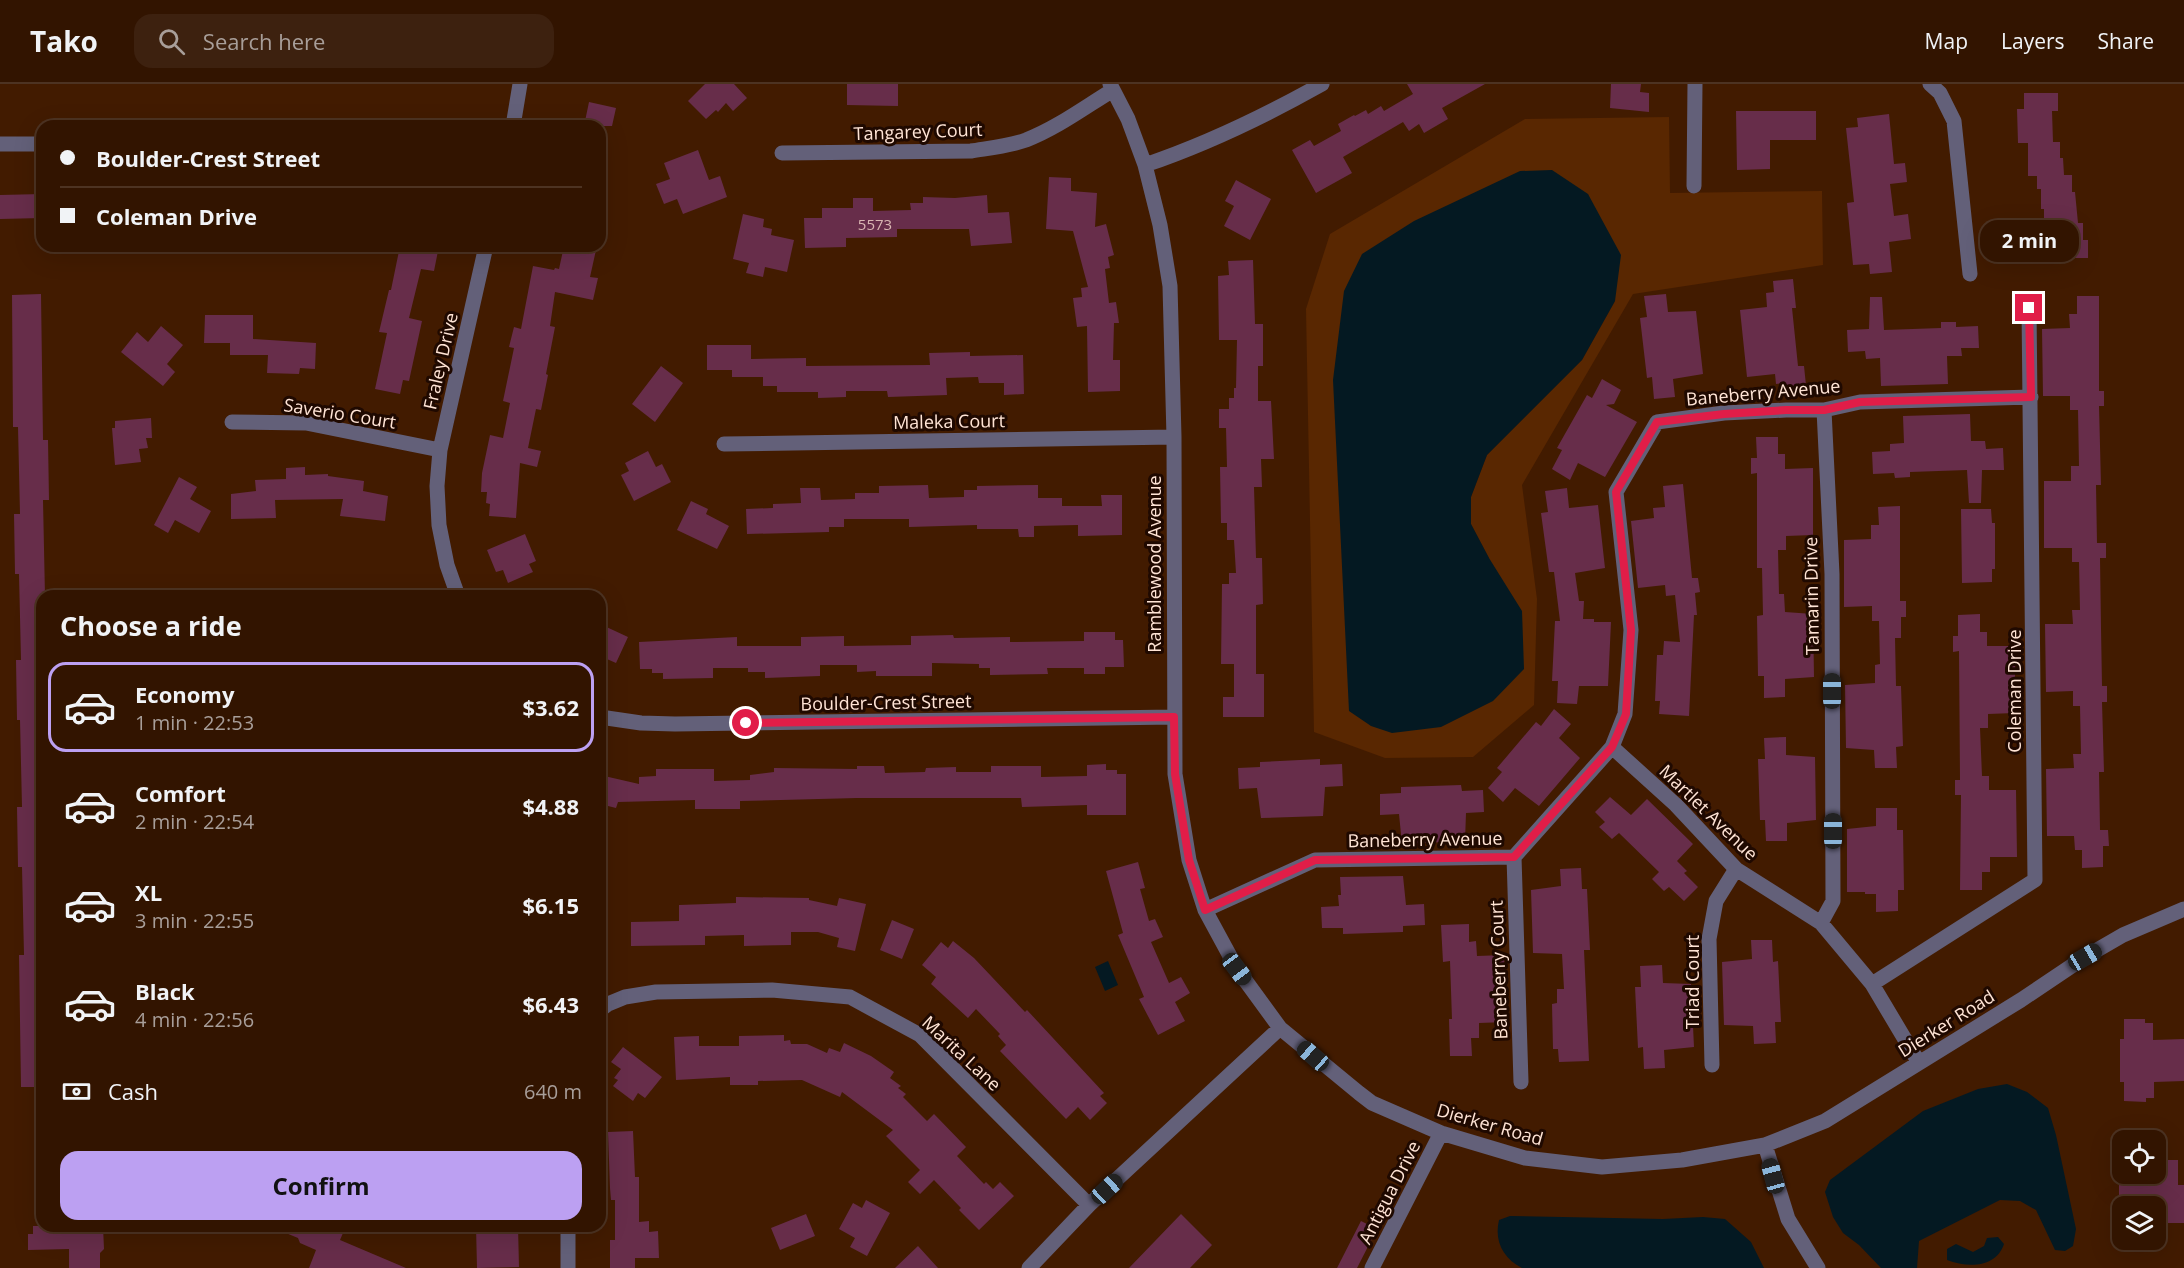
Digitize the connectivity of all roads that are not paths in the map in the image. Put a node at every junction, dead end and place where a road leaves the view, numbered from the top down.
1 (520, 84) edge
2 (1322, 84) edge
3 (1695, 84) edge
4 (1930, 84) edge
5 (1111, 87) edge
6 (514, 120) edge
7 (0, 144) edge
8 (36, 144) edge
9 (782, 153) dead end
10 (1144, 165) junction
11 (1694, 186) dead end
12 (485, 252) edge
13 (1970, 274) dead end
14 (2029, 308) dead end
15 (2031, 397) junction
16 (1824, 410) junction
17 (232, 422) dead end
18 (1174, 437) junction
19 (724, 444) dead end
20 (440, 450) junction
21 (456, 590) edge
22 (1174, 717) junction
23 (606, 718) edge
24 (1612, 747) junction
25 (1514, 857) junction
26 (1736, 869) junction
27 (2184, 909) edge
28 (1205, 910) junction
29 (1821, 922) junction
30 (1872, 984) junction
31 (606, 1006) edge
32 (1280, 1028) junction
33 (1918, 1063) junction
34 (1712, 1065) dead end
35 (1521, 1082) dead end
36 (1441, 1133) junction
37 (1764, 1145) junction
38 (1089, 1205) junction
39 (568, 1232) edge
40 (568, 1268) edge
41 (1029, 1268) edge
42 (1372, 1268) edge
43 (1818, 1268) edge

1 - 6 street
2 - 10 street
3 - 11 street
4 - 13 street
5 - 9 street, Tangarey Court
5 - 10 street, Ramblewood Avenue
7 - 8 street
10 - 18 street, Ramblewood Avenue
12 - 20 street, Fraley Drive
14 - 15 street, Coleman Drive
15 - 16 street, Baneberry Avenue
15 - 30 street, Coleman Drive
16 - 24 street, Baneberry Avenue
16 - 29 street, Tamarin Drive
17 - 20 street, Saverio Court
18 - 19 street, Maleka Court
18 - 22 street, Ramblewood Avenue
20 - 21 street, Fraley Drive
22 - 23 street, Boulder-Crest Street
22 - 28 street, Ramblewood Avenue
24 - 25 street, Baneberry Avenue
24 - 26 street, Martlet Avenue
25 - 28 street, Baneberry Avenue
25 - 35 street, Baneberry Court
26 - 29 street, Martlet Avenue
26 - 34 street, Triad Court
27 - 33 street, Dierker Road
28 - 32 street, Ramblewood Avenue
29 - 30 street, Martlet Avenue
30 - 33 street, Martlet Avenue
31 - 38 street, Marita Lane
32 - 36 street, Dierker Road
32 - 38 street
33 - 37 street, Dierker Road
36 - 37 street, Dierker Road
36 - 42 street, Antigua Drive
37 - 43 street
38 - 41 street
39 - 40 street

